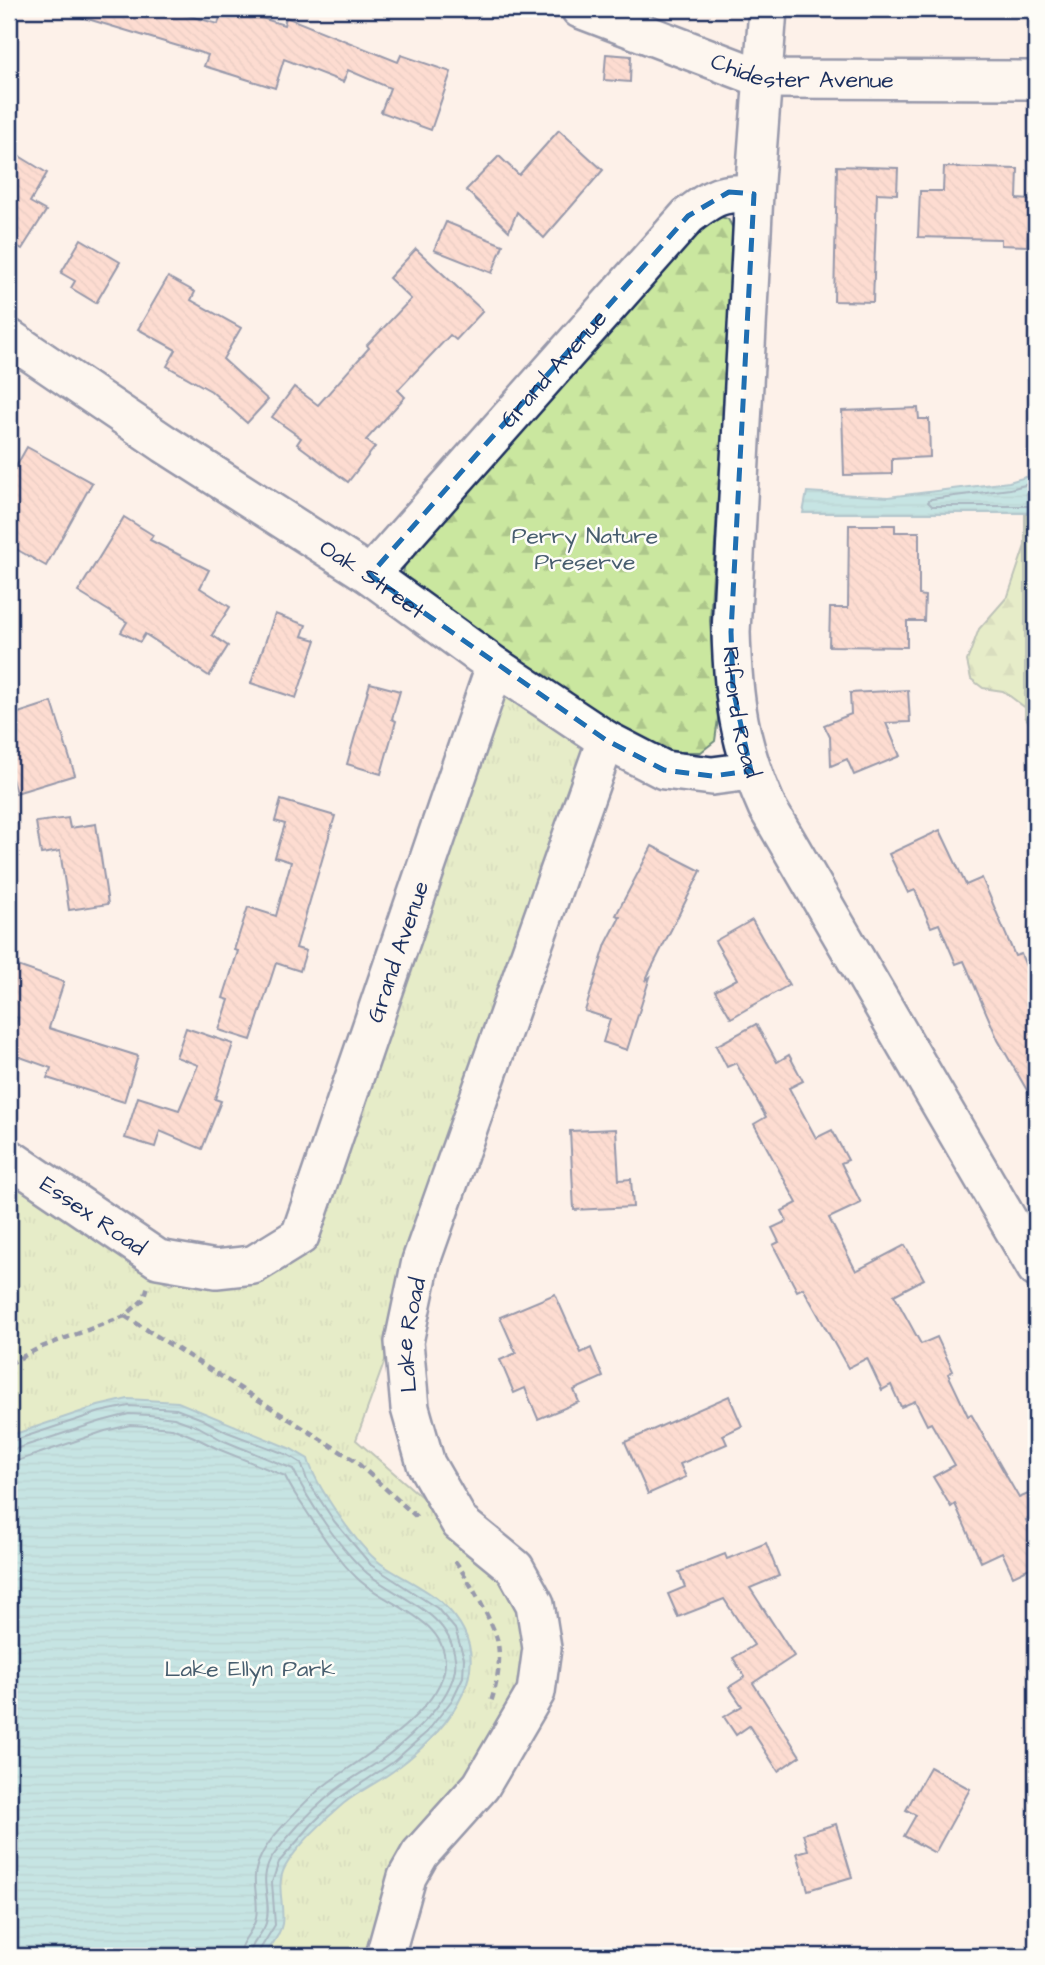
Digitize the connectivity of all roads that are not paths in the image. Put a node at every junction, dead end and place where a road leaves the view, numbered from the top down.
1 (580, 9) edge
2 (768, 9) edge
3 (764, 79) junction
4 (1036, 80) edge
5 (754, 194) junction
6 (9, 338) edge
7 (370, 575) junction
8 (495, 666) junction
9 (606, 740) junction
10 (751, 771) junction
11 (9, 1158) edge
12 (300, 1236) joint
13 (1036, 1268) edge
14 (385, 1956) edge

1 - 3 street, Chidester Avenue
2 - 3 street, Riford Road
3 - 4 street, Chidester Avenue
3 - 5 street, Riford Road
5 - 7 street, Grand Avenue
5 - 10 street, Riford Road
6 - 7 street, Oak Street
7 - 8 street, Oak Street
8 - 9 street, Oak Street
8 - 12 street, Grand Avenue
9 - 10 street, Oak Street
9 - 14 street, Lake Road
10 - 13 street, Riford Road
11 - 12 street, Essex Road

